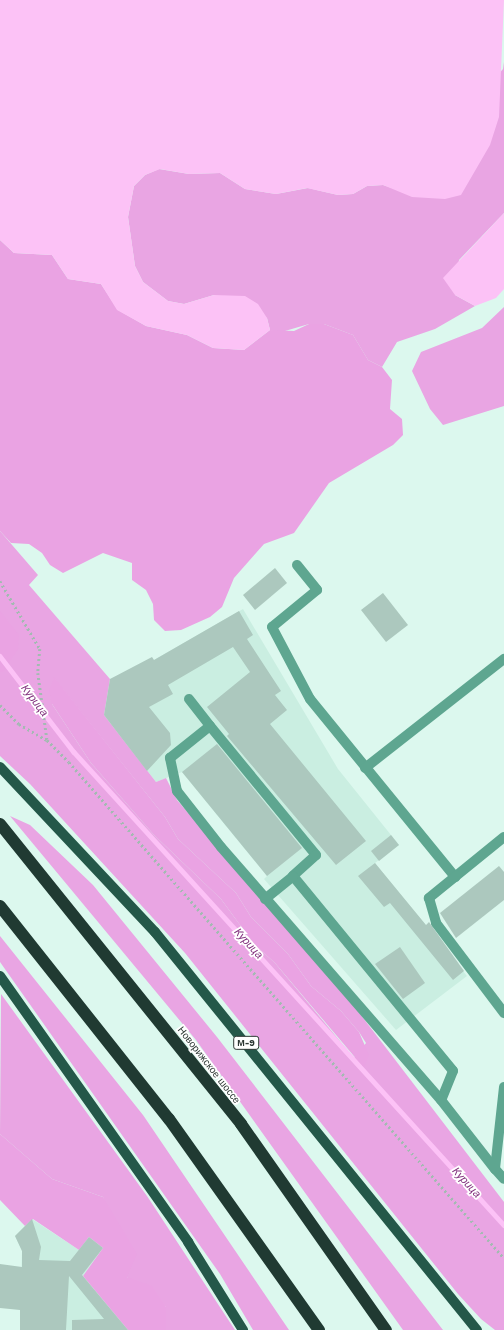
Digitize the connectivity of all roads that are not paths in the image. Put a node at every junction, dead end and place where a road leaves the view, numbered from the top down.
1 (297, 565) dead end
2 (504, 659) edge
3 (189, 699) dead end
4 (210, 726) junction
5 (0, 767) edge
6 (366, 768) junction
7 (0, 824) edge
8 (504, 837) edge
9 (293, 876) junction
10 (455, 877) junction
11 (265, 899) junction
12 (0, 906) edge
13 (0, 976) edge
14 (504, 1013) edge
15 (504, 1087) edge
16 (441, 1100) junction
17 (496, 1169) junction
18 (504, 1179) edge
19 (476, 1328) edge
20 (243, 1330) edge
21 (319, 1330) edge
22 (386, 1330) edge

1 - 6 lane
2 - 6 lane
3 - 4 lane
4 - 9 lane
4 - 11 lane
5 - 19 main road, М-9
6 - 10 lane
7 - 22 highway, Новорижское шоссе
8 - 10 lane
9 - 11 lane
9 - 16 lane
10 - 14 lane
11 - 16 lane
12 - 21 highway
13 - 20 main road
15 - 17 lane
16 - 17 lane
17 - 18 lane

